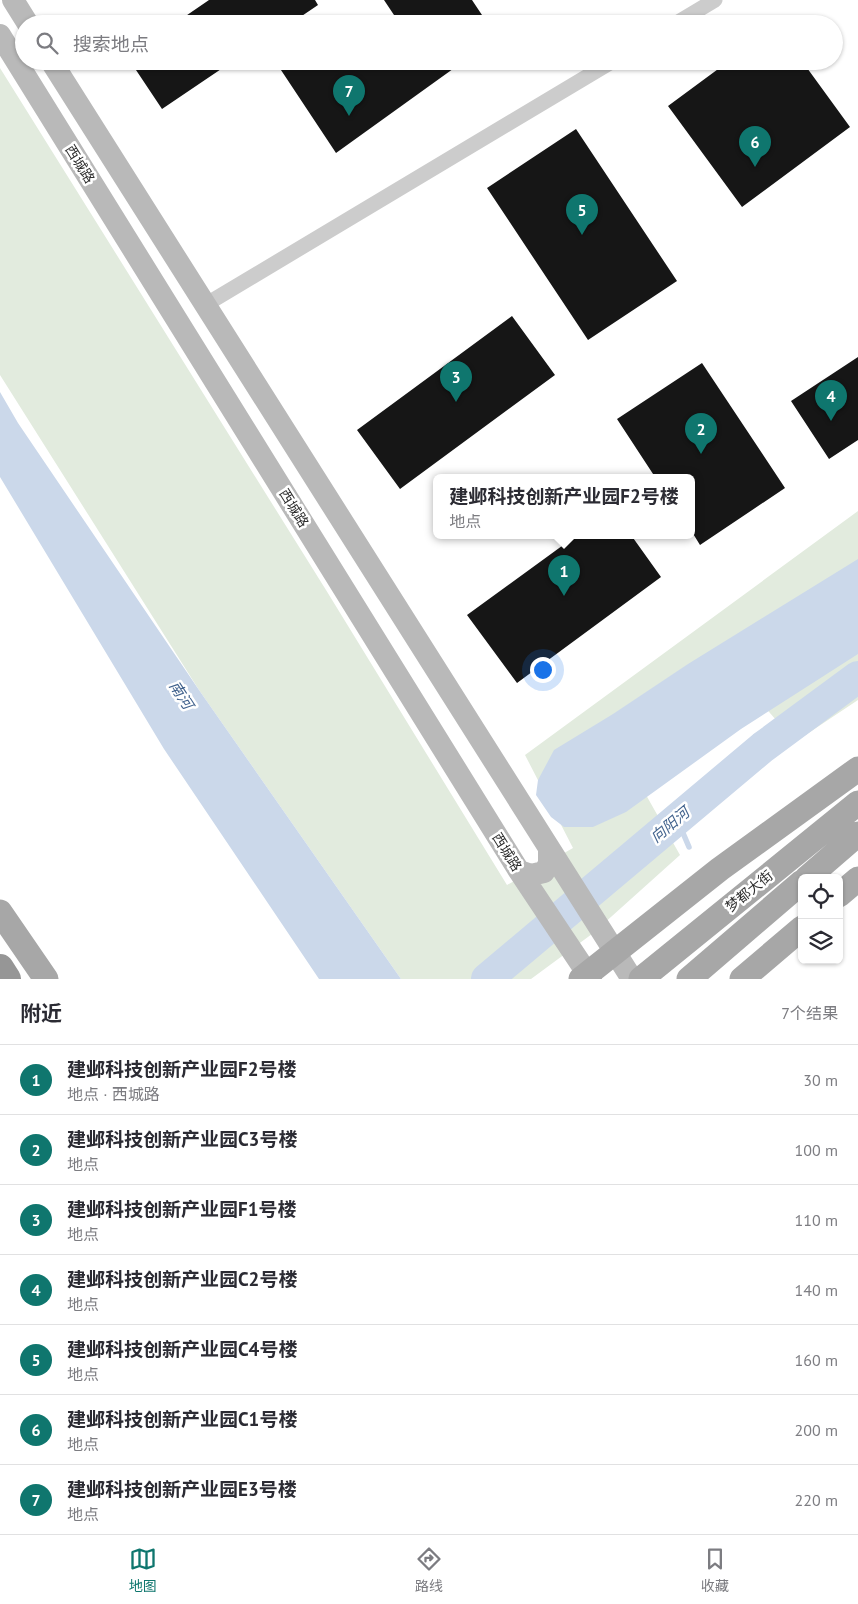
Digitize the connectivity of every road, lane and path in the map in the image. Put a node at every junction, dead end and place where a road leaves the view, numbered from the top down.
1 (13, 0) edge
2 (715, 0) edge
3 (22, 15) edge
4 (690, 15) edge
5 (0, 35) edge
6 (15, 59) edge
7 (22, 70) edge
8 (57, 70) edge
9 (598, 70) edge
10 (205, 305) junction
11 (858, 769) edge
12 (858, 802) edge
13 (858, 834) edge
14 (549, 848) junction
15 (518, 871) junction
16 (812, 874) edge
17 (858, 879) edge
18 (798, 885) edge
19 (843, 892) edge
20 (0, 912) edge
21 (798, 931) edge
22 (614, 952) junction
23 (0, 968) edge
24 (586, 977) edge
25 (7, 979) edge
26 (46, 979) edge
27 (632, 979) edge
28 (641, 979) edge
29 (689, 979) edge
30 (742, 979) edge

1 - 3 street
2 - 4 street
5 - 6 street, 西城路
7 - 15 street, 西城路
8 - 10 street
9 - 10 street
10 - 14 street
11 - 22 main road
12 - 28 main road, 梦都大街
13 - 16 main road
14 - 15 street
14 - 22 street
15 - 24 street, 西城路
17 - 19 main road
18 - 29 main road, 梦都大街
20 - 26 main road
21 - 30 main road
22 - 24 main road
22 - 27 street
23 - 25 highway

